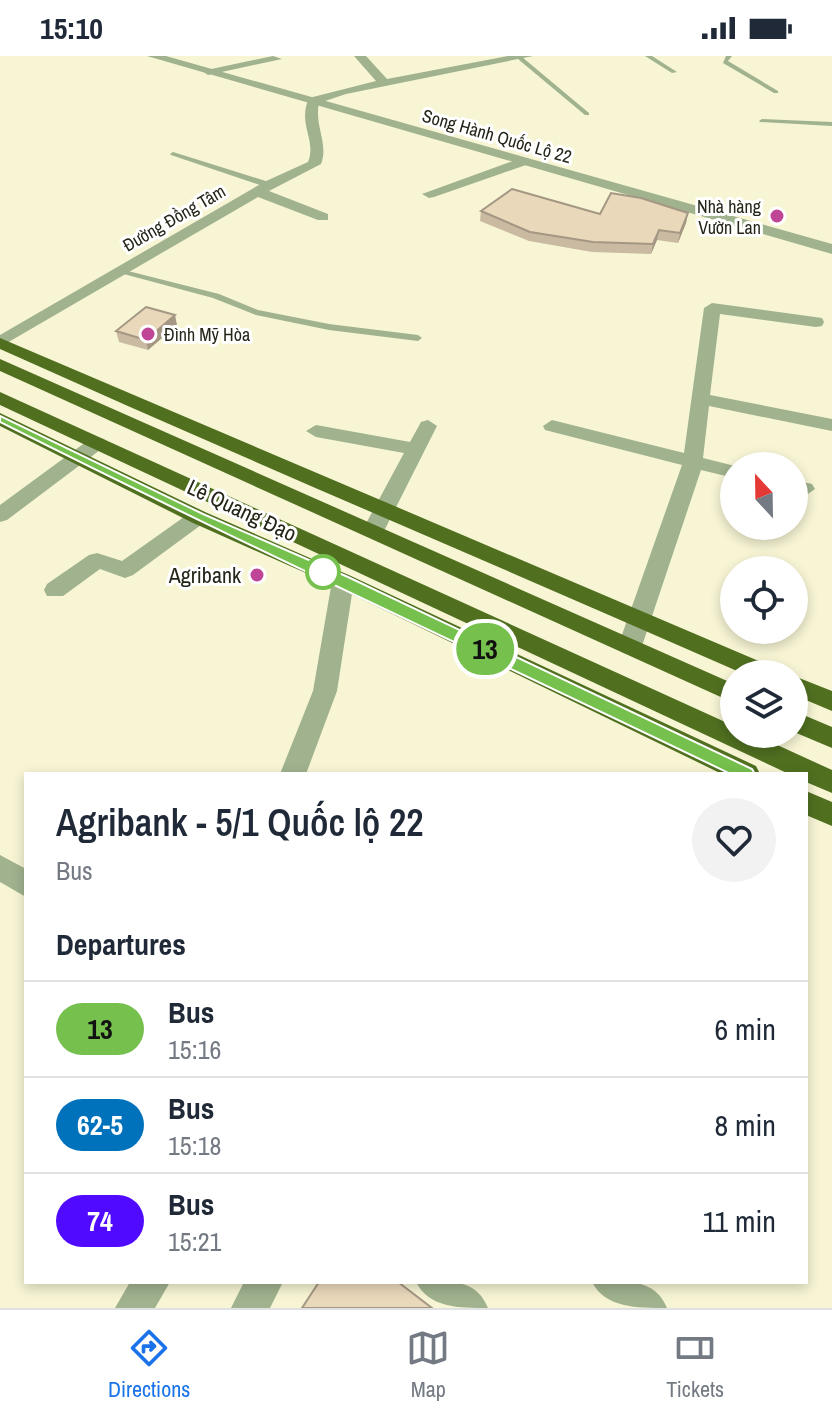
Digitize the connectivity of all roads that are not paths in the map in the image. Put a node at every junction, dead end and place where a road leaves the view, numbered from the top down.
1 (153, 56) edge
2 (360, 56) edge
3 (648, 56) edge
4 (729, 56) edge
5 (524, 57) edge
6 (276, 59) dead end
7 (500, 59) edge
8 (208, 71) junction
9 (674, 72) dead end
10 (385, 84) junction
11 (776, 92) dead end
12 (313, 101) junction
13 (587, 114) dead end
14 (762, 121) dead end
15 (832, 124) edge
16 (173, 154) dead end
17 (521, 162) junction
18 (264, 189) junction
19 (429, 194) dead end
20 (323, 217) dead end
21 (832, 249) edge
22 (123, 271) junction
23 (816, 322) dead end
24 (418, 338) dead end
25 (0, 343) edge
26 (0, 364) edge
27 (0, 398) edge
28 (700, 399) junction
29 (0, 419) edge
30 (832, 425) edge
31 (428, 426) dead end
32 (552, 426) dead end
33 (316, 431) dead end
34 (416, 449) junction
35 (88, 450) junction
36 (692, 462) junction
37 (720, 469) edge
38 (385, 508) junction
39 (0, 515) edge
40 (198, 517) junction
41 (373, 531) junction
42 (343, 581) junction
43 (55, 590) dead end
44 (639, 619) junction
45 (630, 646) junction
46 (734, 660) edge
47 (720, 688) edge
48 (808, 691) edge
49 (832, 702) edge
50 (808, 727) edge
51 (832, 738) edge
52 (294, 772) edge
53 (743, 772) edge
54 (832, 782) edge
55 (808, 803) edge
56 (832, 815) edge
57 (0, 867) edge
58 (24, 884) edge
59 (151, 1284) edge
60 (264, 1284) edge
61 (437, 1284) edge
62 (613, 1284) edge
63 (645, 1307) edge
64 (133, 1308) edge
65 (249, 1308) edge
66 (470, 1308) edge

1 - 8 street, Song Hành Quốc Lộ 22
2 - 10 street
3 - 9 lane
4 - 11 lane
5 - 7 street
5 - 13 lane
6 - 8 street
7 - 10 street
8 - 12 street, Song Hành Quốc Lộ 22
10 - 12 street
12 - 17 street, Song Hành Quốc Lộ 22
12 - 18 street, Đường Đồng Tâm
14 - 15 lane
16 - 18 lane
17 - 19 street
17 - 21 street, Song Hành Quốc Lộ 22
18 - 20 street
18 - 22 street, Đường Đồng Tâm
22 - 24 lane
22 - 25 street, Đường Đồng Tâm
23 - 28 street
25 - 38 highway
26 - 41 highway, Lê Quang Đạo
27 - 35 highway, Lê Quang Đạo
28 - 30 street
28 - 36 street
29 - 35 highway, Lê Quang Đạo
31 - 34 street
32 - 36 street
33 - 34 street
34 - 38 street
35 - 39 street
35 - 40 highway, Lê Quang Đạo
35 - 54 highway, Lê Quang Đạo
36 - 37 street
36 - 44 street
38 - 41 street
38 - 44 highway
40 - 42 highway, Lê Quang Đạo
40 - 43 street
41 - 45 highway, Lê Quang Đạo
42 - 52 street
42 - 53 highway, Lê Quang Đạo
44 - 45 street
44 - 46 highway
45 - 47 highway, Lê Quang Đạo
48 - 49 highway
50 - 51 highway
55 - 56 highway
57 - 58 street
59 - 64 street
60 - 65 street
61 - 66 street
62 - 63 street

